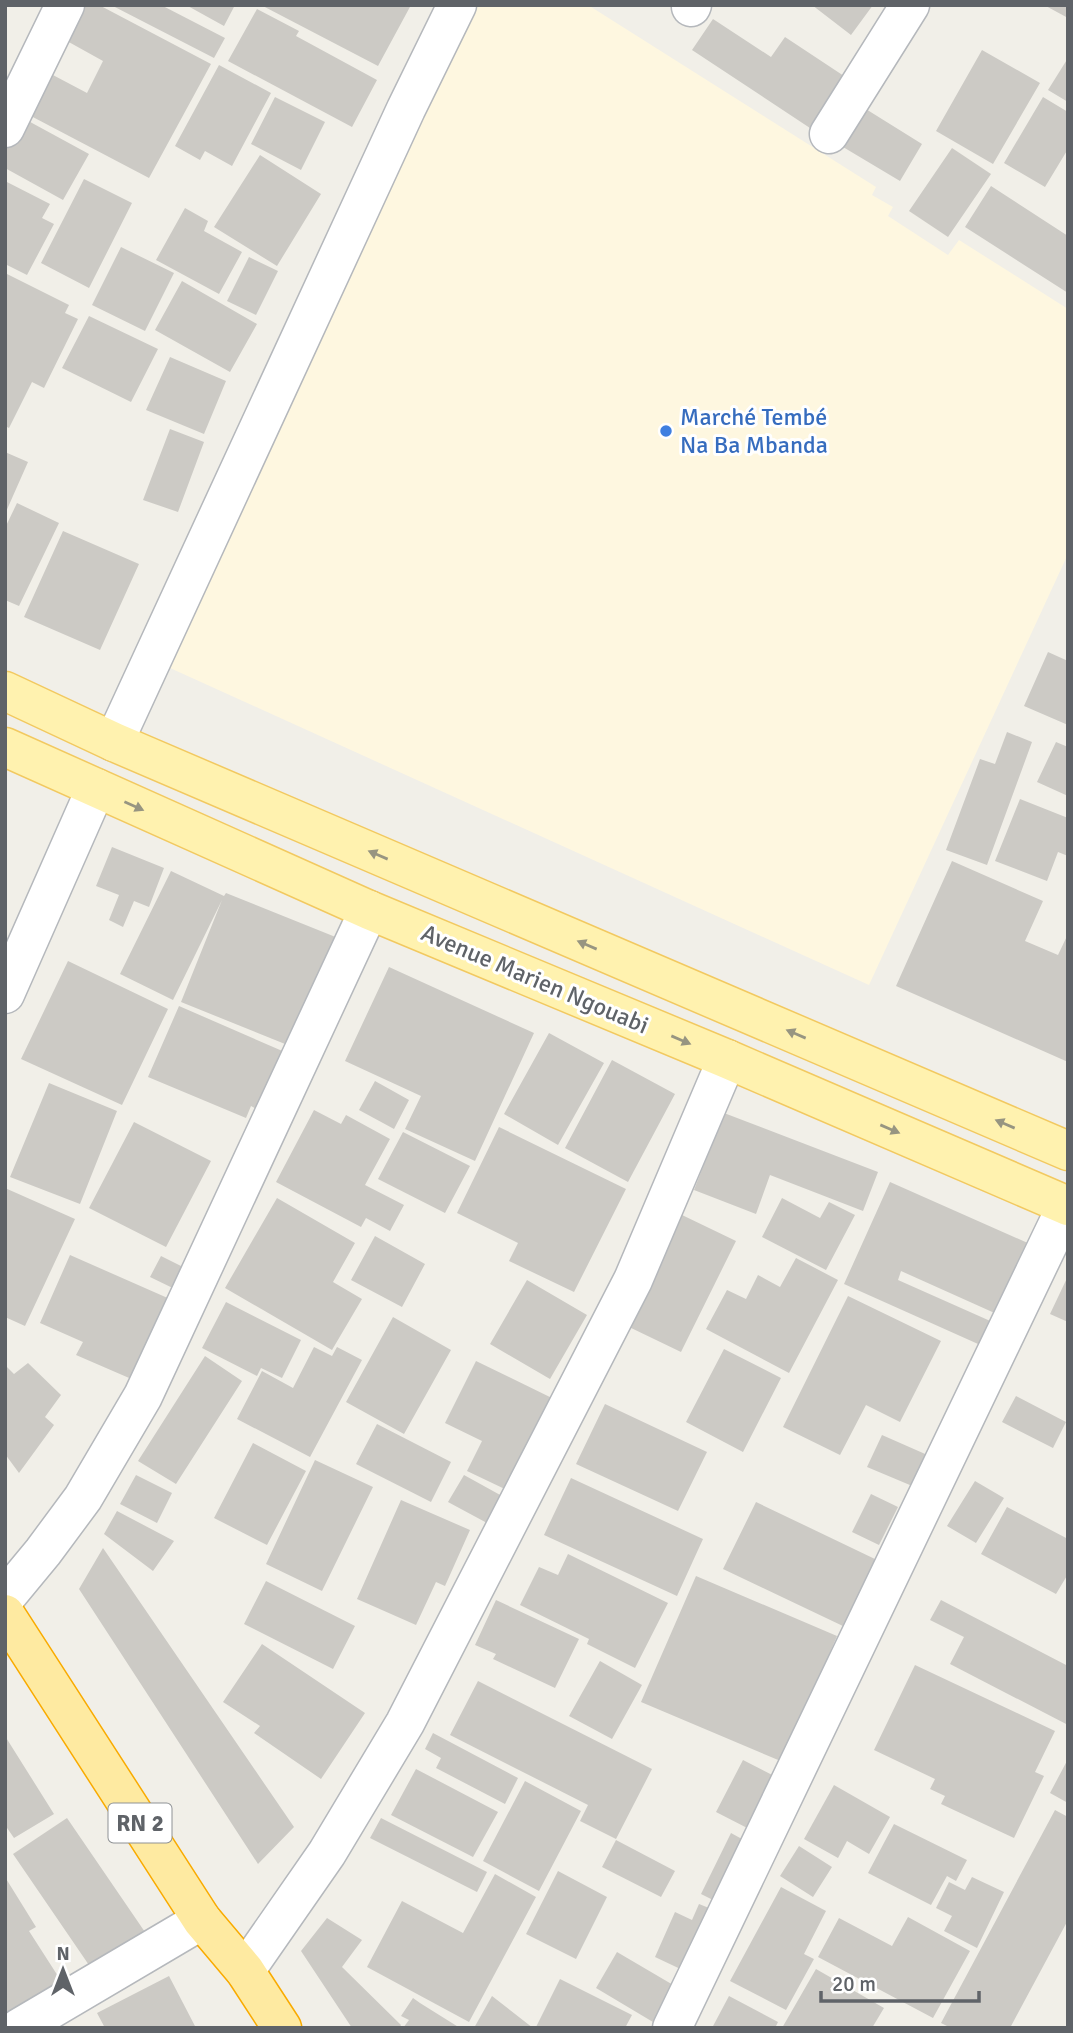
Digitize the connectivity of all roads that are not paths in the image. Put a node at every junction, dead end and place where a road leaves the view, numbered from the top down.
1 (65, 5) edge
2 (457, 5) edge
3 (910, 5) edge
4 (5, 128) edge
5 (829, 134) dead end
6 (5, 691) edge
7 (114, 742) junction
8 (5, 747) edge
9 (96, 789) junction
10 (369, 910) junction
11 (5, 994) edge
12 (727, 1059) junction
13 (1068, 1151) edge
14 (1067, 1206) edge
15 (5, 1598) edge
16 (5, 1614) edge
17 (202, 1920) junction
18 (245, 1971) junction
19 (19, 2028) edge
20 (282, 2028) edge
21 (672, 2028) edge

1 - 4 street
2 - 7 street
3 - 5 street
6 - 7 main road
13 -> 7 main road
8 - 9 main road, Avenue Marien Ngouabi
9 -> 10 main road, Avenue Marien Ngouabi
9 - 11 street
10 -> 12 main road, Avenue Marien Ngouabi
10 - 15 street
12 -> 14 main road, Avenue Marien Ngouabi
12 - 18 street
14 - 21 street
16 - 17 highway, RN 2
17 - 18 highway, RN 2
17 - 19 street
18 - 20 highway, RN 2

